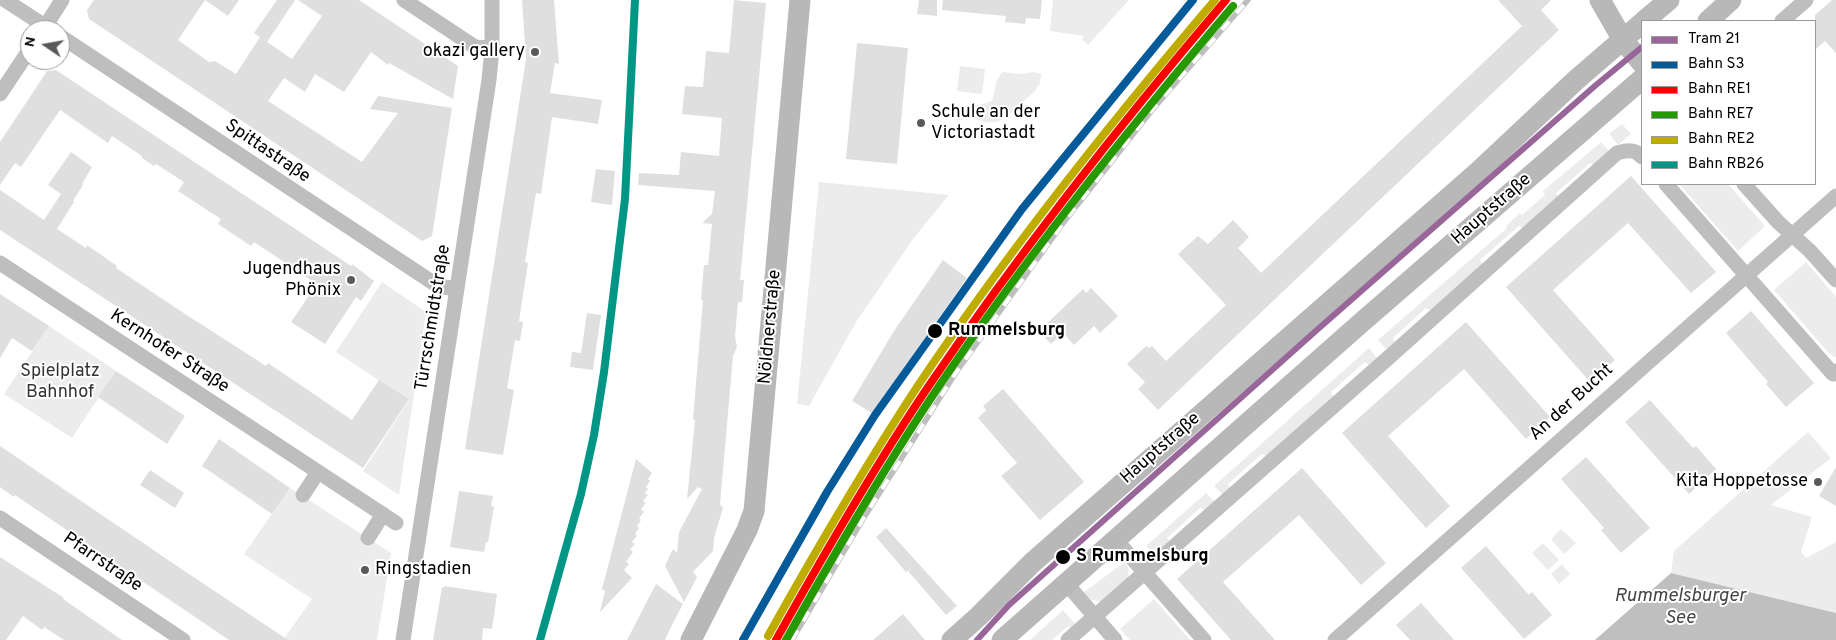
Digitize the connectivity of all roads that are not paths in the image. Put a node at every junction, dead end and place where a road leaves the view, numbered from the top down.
1 (6, 0) edge
2 (62, 0) edge
3 (404, 0) edge
4 (492, 0) edge
5 (800, 0) edge
6 (1600, 0) edge
7 (1669, 0) edge
8 (1731, 0) edge
9 (1806, 0) edge
10 (34, 20) edge
11 (51, 20) edge
12 (1645, 20) edge
13 (1709, 20) edge
14 (1783, 20) edge
15 (1641, 24) edge
16 (1623, 40) junction
17 (70, 43) edge
18 (492, 48) junction
19 (1641, 62) edge
20 (20, 64) edge
21 (1641, 79) edge
22 (0, 94) edge
23 (1641, 156) edge
24 (1667, 185) edge
25 (1745, 185) edge
26 (1836, 196) edge
27 (1791, 235) junction
28 (0, 263) edge
29 (1746, 274) junction
30 (1836, 280) edge
31 (457, 289) junction
32 (1836, 371) edge
33 (318, 472) junction
34 (303, 495) dead end
35 (383, 514) junction
36 (0, 518) edge
37 (396, 523) dead end
38 (368, 538) dead end
39 (1116, 540) junction
40 (1144, 574) junction
41 (1066, 583) junction
42 (1094, 617) junction
43 (183, 640) edge
44 (404, 640) edge
45 (690, 640) edge
46 (952, 640) edge
47 (1002, 640) edge
48 (1068, 640) edge
49 (1116, 640) edge
50 (1204, 640) edge
51 (1335, 640) edge

1 - 10 street
2 - 11 street
3 - 18 street
4 - 18 street, Türrschmidtstraße
5 - 45 main road, Nöldnerstraße
6 - 16 main road
7 - 12 main road, Hauptstraße
8 - 13 main road
9 - 14 street
15 - 16 main road, Hauptstraße
16 - 19 main road
16 - 46 main road, Hauptstraße
17 - 31 street, Spittastraße
18 - 31 street, Türrschmidtstraße
20 - 22 street
21 - 39 main road, Hauptstraße
23 - 40 street
24 - 29 street
25 - 27 street
26 - 27 street, An der Bucht
27 - 29 street, An der Bucht
27 - 30 street
28 - 33 street, Kernhofer Straße
29 - 32 street
29 - 51 street, An der Bucht
31 - 44 street, Türrschmidtstraße
33 - 34 street
33 - 35 street, Kernhofer Straße
35 - 37 street, Kernhofer Straße
35 - 38 street
36 - 43 street, Pfarrstraße
39 - 40 street
39 - 41 main road, Hauptstraße
40 - 42 street
40 - 50 street
41 - 42 street
41 - 47 main road, Hauptstraße
42 - 48 street
42 - 49 street

